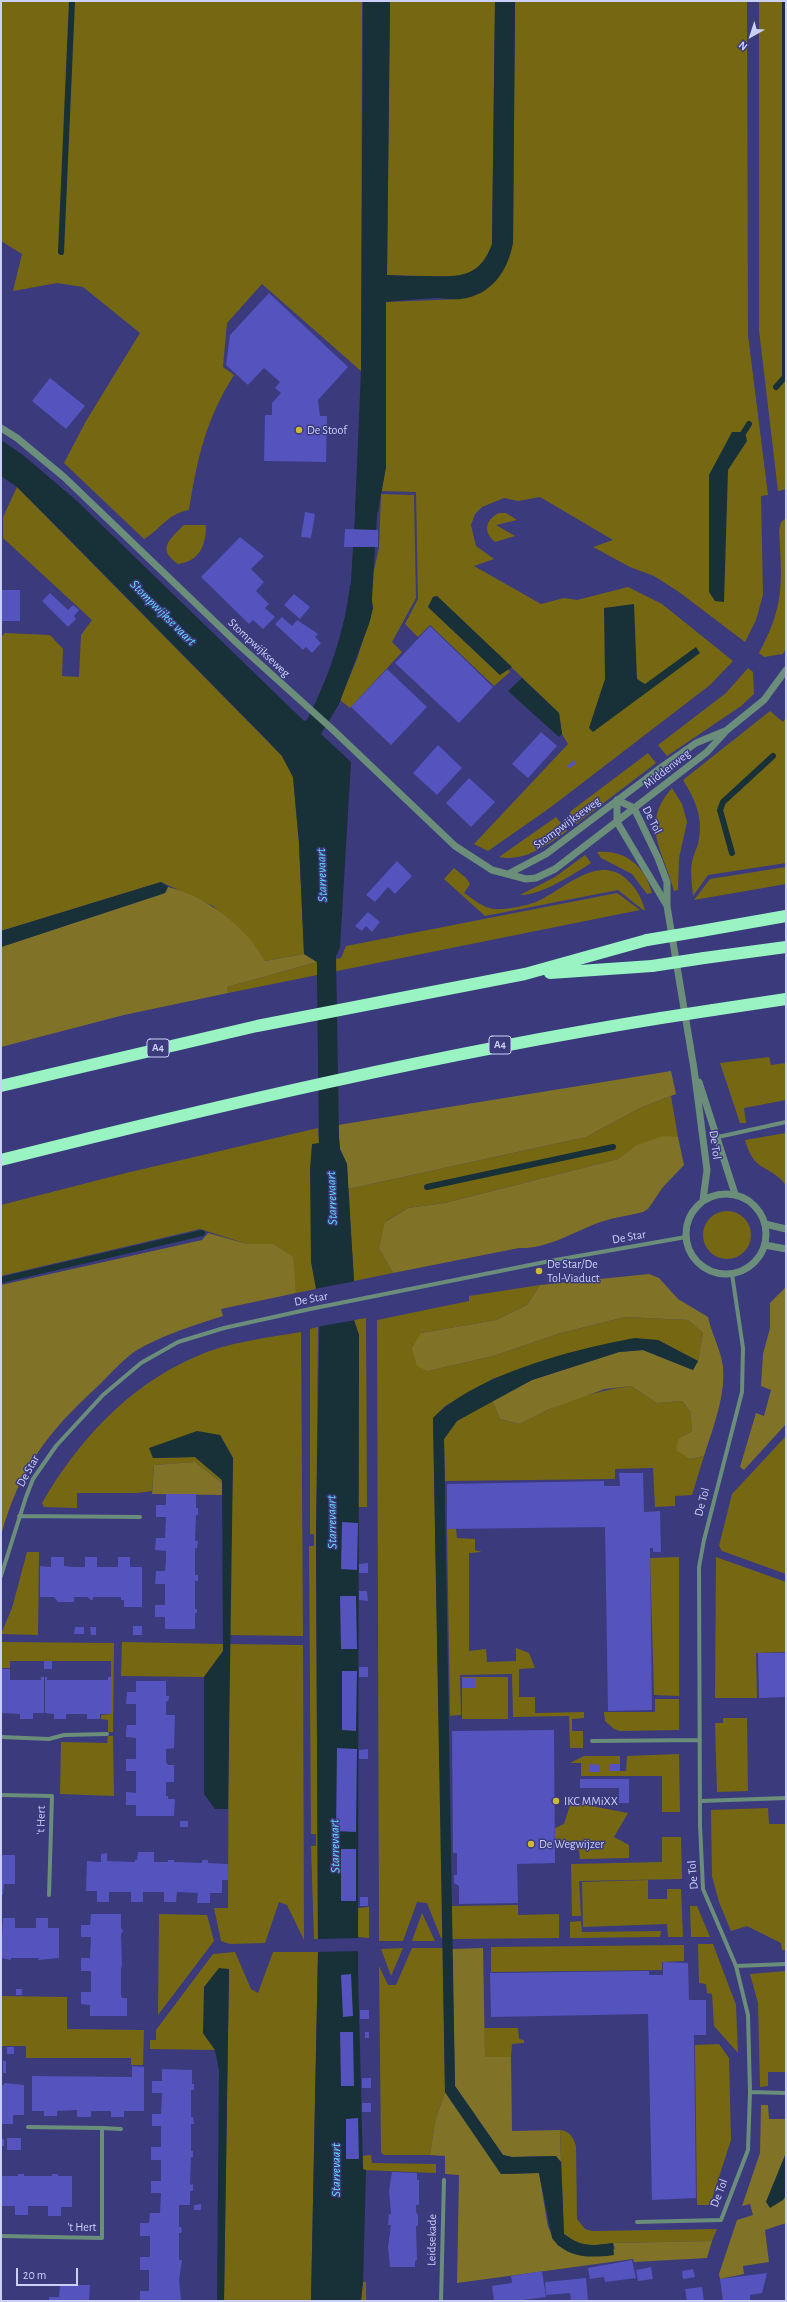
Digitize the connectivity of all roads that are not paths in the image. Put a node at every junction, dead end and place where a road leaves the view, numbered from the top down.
1 (1, 428) edge
2 (786, 670) edge
3 (727, 730) junction
4 (617, 800) junction
5 (634, 808) junction
6 (617, 822) junction
7 (508, 874) junction
8 (667, 906) junction
9 (786, 916) edge
10 (786, 947) edge
11 (525, 974) junction
12 (786, 999) edge
13 (694, 1069) junction
14 (1, 1086) edge
15 (786, 1122) edge
16 (718, 1137) junction
17 (1, 1160) edge
18 (735, 1194) junction
19 (703, 1200) junction
20 (765, 1224) junction
21 (786, 1229) edge
22 (686, 1237) junction
23 (765, 1245) junction
24 (786, 1249) edge
25 (732, 1274) junction
26 (19, 1516) junction
27 (140, 1517) dead end
28 (1, 1576) edge
29 (107, 1734) dead end
30 (1, 1737) edge
31 (700, 1740) junction
32 (592, 1741) dead end
33 (1, 1795) edge
34 (786, 1798) edge
35 (701, 1800) junction
36 (49, 1895) dead end
37 (786, 1964) edge
38 (736, 1966) junction
39 (750, 2092) junction
40 (786, 2093) edge
41 (28, 2127) dead end
42 (102, 2128) junction
43 (121, 2129) dead end
44 (444, 2180) dead end
45 (637, 2222) dead end
46 (1, 2236) edge
47 (441, 2301) edge

1 - 7 street, Stompwijkseweg
2 - 3 street, Middenweg
3 - 4 street, Middenweg
3 - 5 street, Middenweg
4 - 5 street, De Tol
4 - 6 street
4 - 7 street, Stompwijkseweg
5 - 6 street, Middenweg
5 - 8 street, De Tol
6 - 7 street, Stompwijkseweg
6 - 8 street, De Tol
8 - 13 street, De Tol
9 - 11 highway, A4, bridge
10 - 11 highway, A4, bridge
11 - 14 highway, A4
12 - 17 highway, A4, bridge
13 - 16 street, De Tol
13 - 19 street, De Tol
15 - 16 street, De Tol
16 - 18 street, De Tol
18 - 19 street
18 - 20 street
19 - 22 street
20 - 21 street
20 - 23 street
22 - 25 street
22 - 26 street, De Star
23 - 24 street
23 - 25 street
25 - 31 street, De Tol
26 - 27 street
26 - 28 street, De Star
29 - 30 street
31 - 32 street
31 - 35 street, De Tol
33 - 36 street, 't Hert
34 - 35 street
35 - 38 street, De Tol
37 - 38 street
38 - 39 street, De Tol
39 - 40 street
39 - 45 street, De Tol
41 - 42 street
42 - 43 street
42 - 46 street, 't Hert
44 - 47 street, Leidsekade

